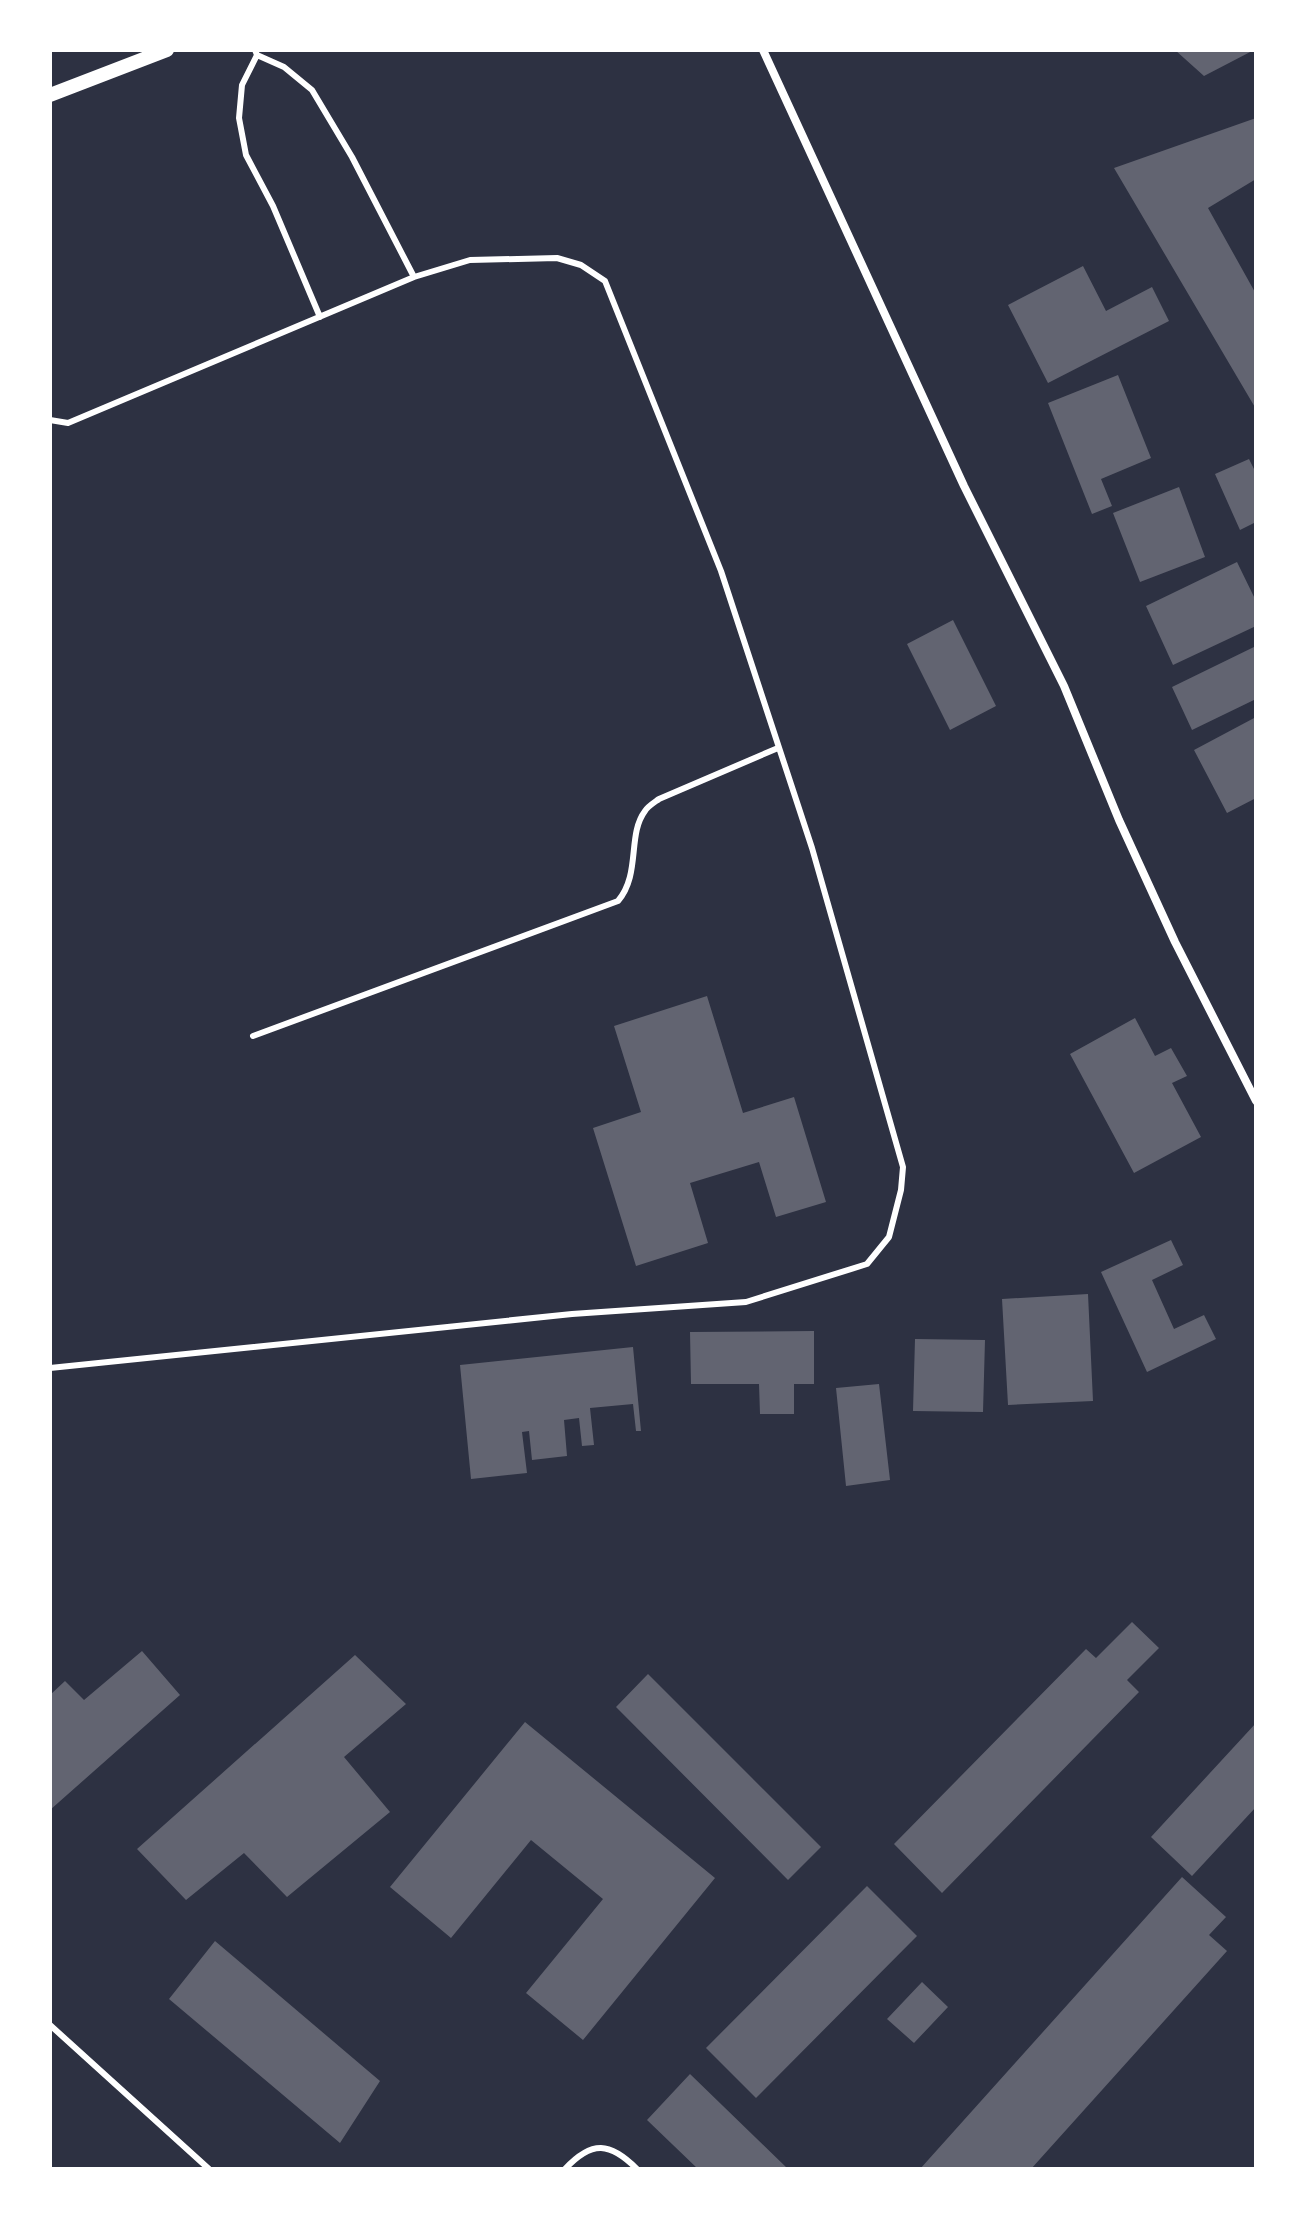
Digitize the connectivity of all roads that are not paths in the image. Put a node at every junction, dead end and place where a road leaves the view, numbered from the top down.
1 (167, 50) edge
2 (763, 50) edge
3 (256, 52) edge
4 (50, 95) edge
5 (414, 277) junction
6 (320, 317) junction
7 (50, 420) edge
8 (778, 748) junction
9 (253, 1036) dead end
10 (1256, 1101) edge
11 (50, 1368) edge
12 (50, 2025) edge
13 (209, 2169) edge
14 (565, 2169) edge
15 (637, 2169) edge

1 - 4 street
2 - 10 street
3 - 5 lane
3 - 6 lane
5 - 6 lane
5 - 8 lane
6 - 7 lane
8 - 9 lane
8 - 11 lane
12 - 13 lane
14 - 15 lane

